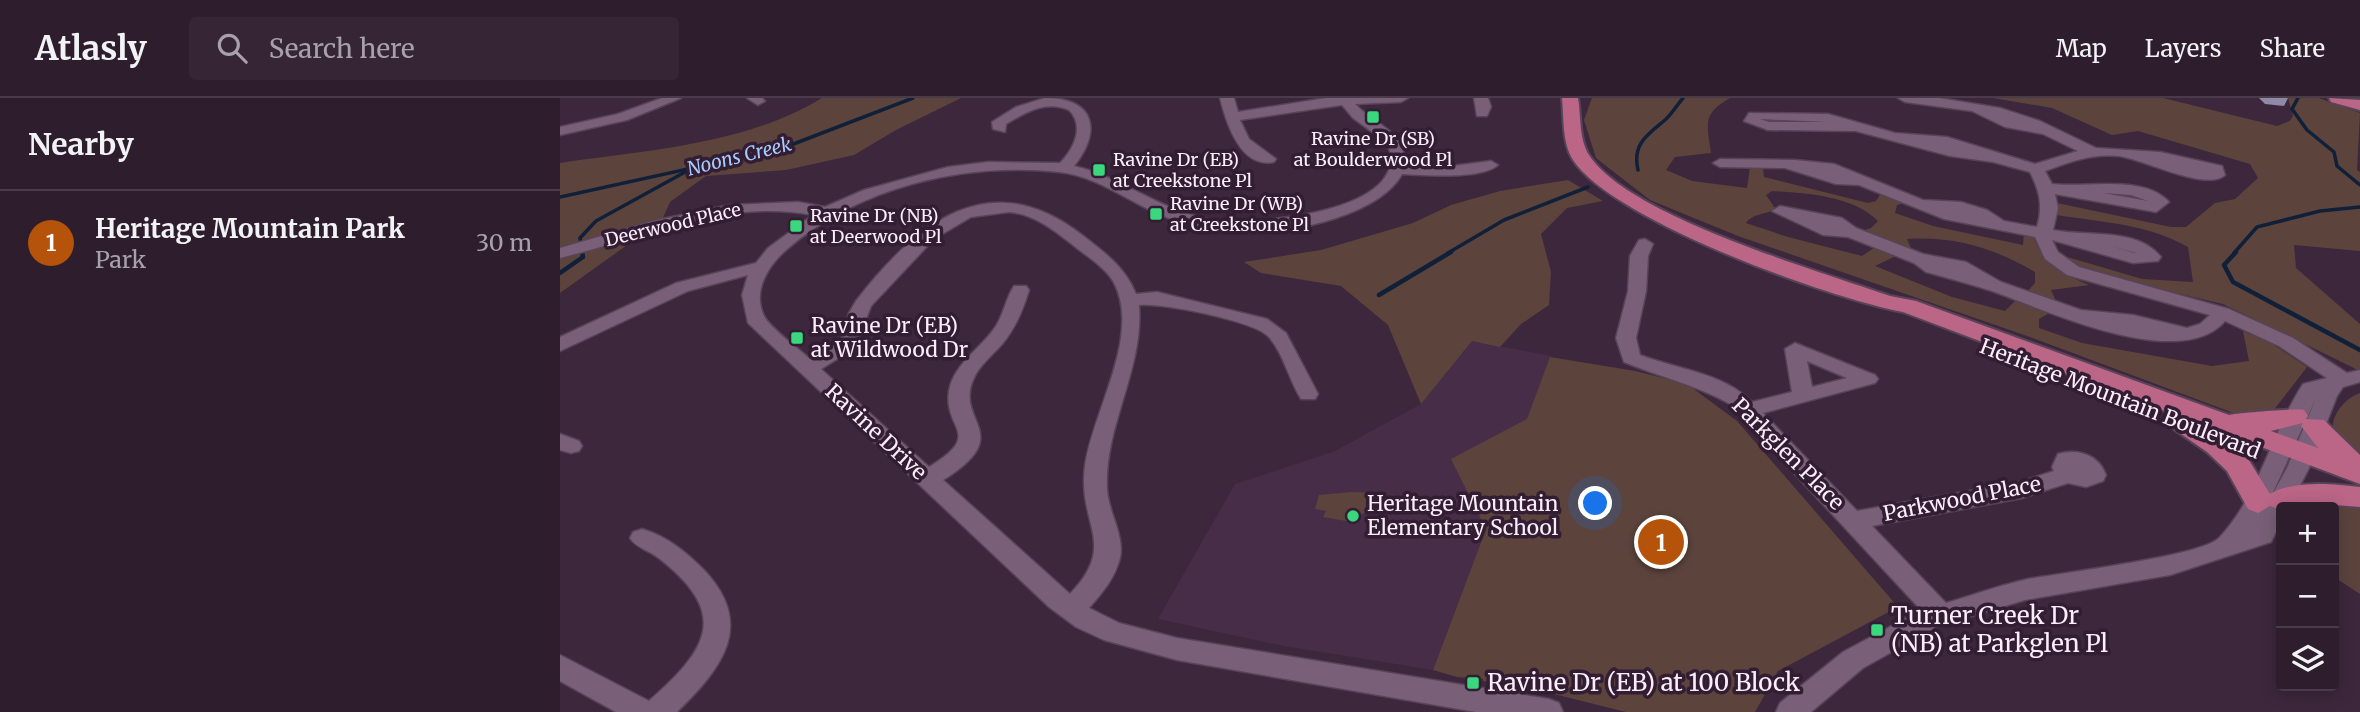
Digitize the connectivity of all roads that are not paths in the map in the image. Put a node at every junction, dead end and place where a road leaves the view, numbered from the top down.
1 (674, 98) edge
2 (1227, 98) edge
3 (1401, 98) edge
4 (1481, 98) edge
5 (1905, 98) edge
6 (2337, 98) edge
7 (1926, 99) edge
8 (1350, 100) edge
9 (1575, 102) edge
10 (2360, 105) edge
11 (1482, 113) dead end
12 (622, 117) junction
13 (1232, 117) junction
14 (1856, 127) junction
15 (1000, 129) dead end
16 (560, 131) edge
17 (623, 133) dead end
18 (2091, 151) junction
19 (2130, 153) dead end
20 (1269, 159) dead end
21 (1720, 163) dead end
22 (1491, 165) dead end
23 (1064, 168) junction
24 (1397, 169) junction
25 (2036, 169) junction
26 (2046, 188) junction
27 (2076, 190) dead end
28 (829, 213) junction
29 (1850, 232) dead end
30 (2044, 233) junction
31 (2073, 239) dead end
32 (1645, 244) dead end
33 (560, 253) edge
34 (762, 267) junction
35 (1020, 290) dead end
36 (1129, 300) junction
37 (1885, 302) junction
38 (2222, 313) junction
39 (560, 345) edge
40 (807, 368) junction
41 (2349, 378) edge
42 (1308, 394) dead end
43 (1803, 396) dead end
44 (1749, 410) junction
45 (2215, 420) junction
46 (2180, 421) junction
47 (2304, 421) junction
48 (2290, 456) junction
49 (2360, 469) edge
50 (2069, 474) dead end
51 (2360, 474) edge
52 (927, 479) junction
53 (2360, 490) edge
54 (2360, 497) edge
55 (2269, 501) junction
56 (1855, 520) junction
57 (642, 538) dead end
58 (1071, 610) junction
59 (1941, 614) junction
60 (560, 667) edge
61 (642, 712) edge
62 (657, 712) edge
63 (1549, 712) edge
64 (1790, 712) edge

1 - 12 street
2 - 13 street
3 - 8 street
4 - 11 street
5 - 7 street
6 - 10 main road
7 - 18 street
8 - 13 street
8 - 24 street
9 - 37 main road, Heritage Mountain Boulevard
12 - 16 street
12 - 17 street
13 - 20 street
14 - 14 street
14 - 25 street
15 - 23 street
18 - 19 street
18 - 25 street
21 - 30 street
22 - 24 street
23 - 24 street, Ravine Drive
23 - 28 street, Ravine Drive
25 - 26 street
26 - 27 street
26 - 30 street
28 - 33 street, Deerwood Place
28 - 34 street, Ravine Drive
29 - 38 street
30 - 31 street
30 - 38 street
32 - 44 street, Parkglen Place
34 - 39 street
34 - 40 street, Ravine Drive
35 - 52 street
36 - 40 street
36 - 42 street
36 - 58 street
37 - 45 main road, Heritage Mountain Boulevard
37 - 46 main road, Heritage Mountain Boulevard
38 - 41 street
40 - 52 street, Ravine Drive
41 - 47 street
43 - 44 street
44 - 56 street, Parkglen Place
45 - 47 main road
45 - 48 main road, Heritage Mountain Boulevard
46 - 48 main road, Heritage Mountain Boulevard
46 - 55 main road
47 - 48 street
47 - 49 main road
48 - 51 main road, Heritage Mountain Boulevard
48 - 53 main road, Heritage Mountain Boulevard
48 - 55 street
50 - 56 street, Parkwood Place
52 - 58 street, Ravine Drive
54 - 55 main road
55 - 59 street
56 - 59 street, Parkglen Place
57 - 62 street
58 - 63 street, Ravine Drive
59 - 64 street
60 - 61 street

